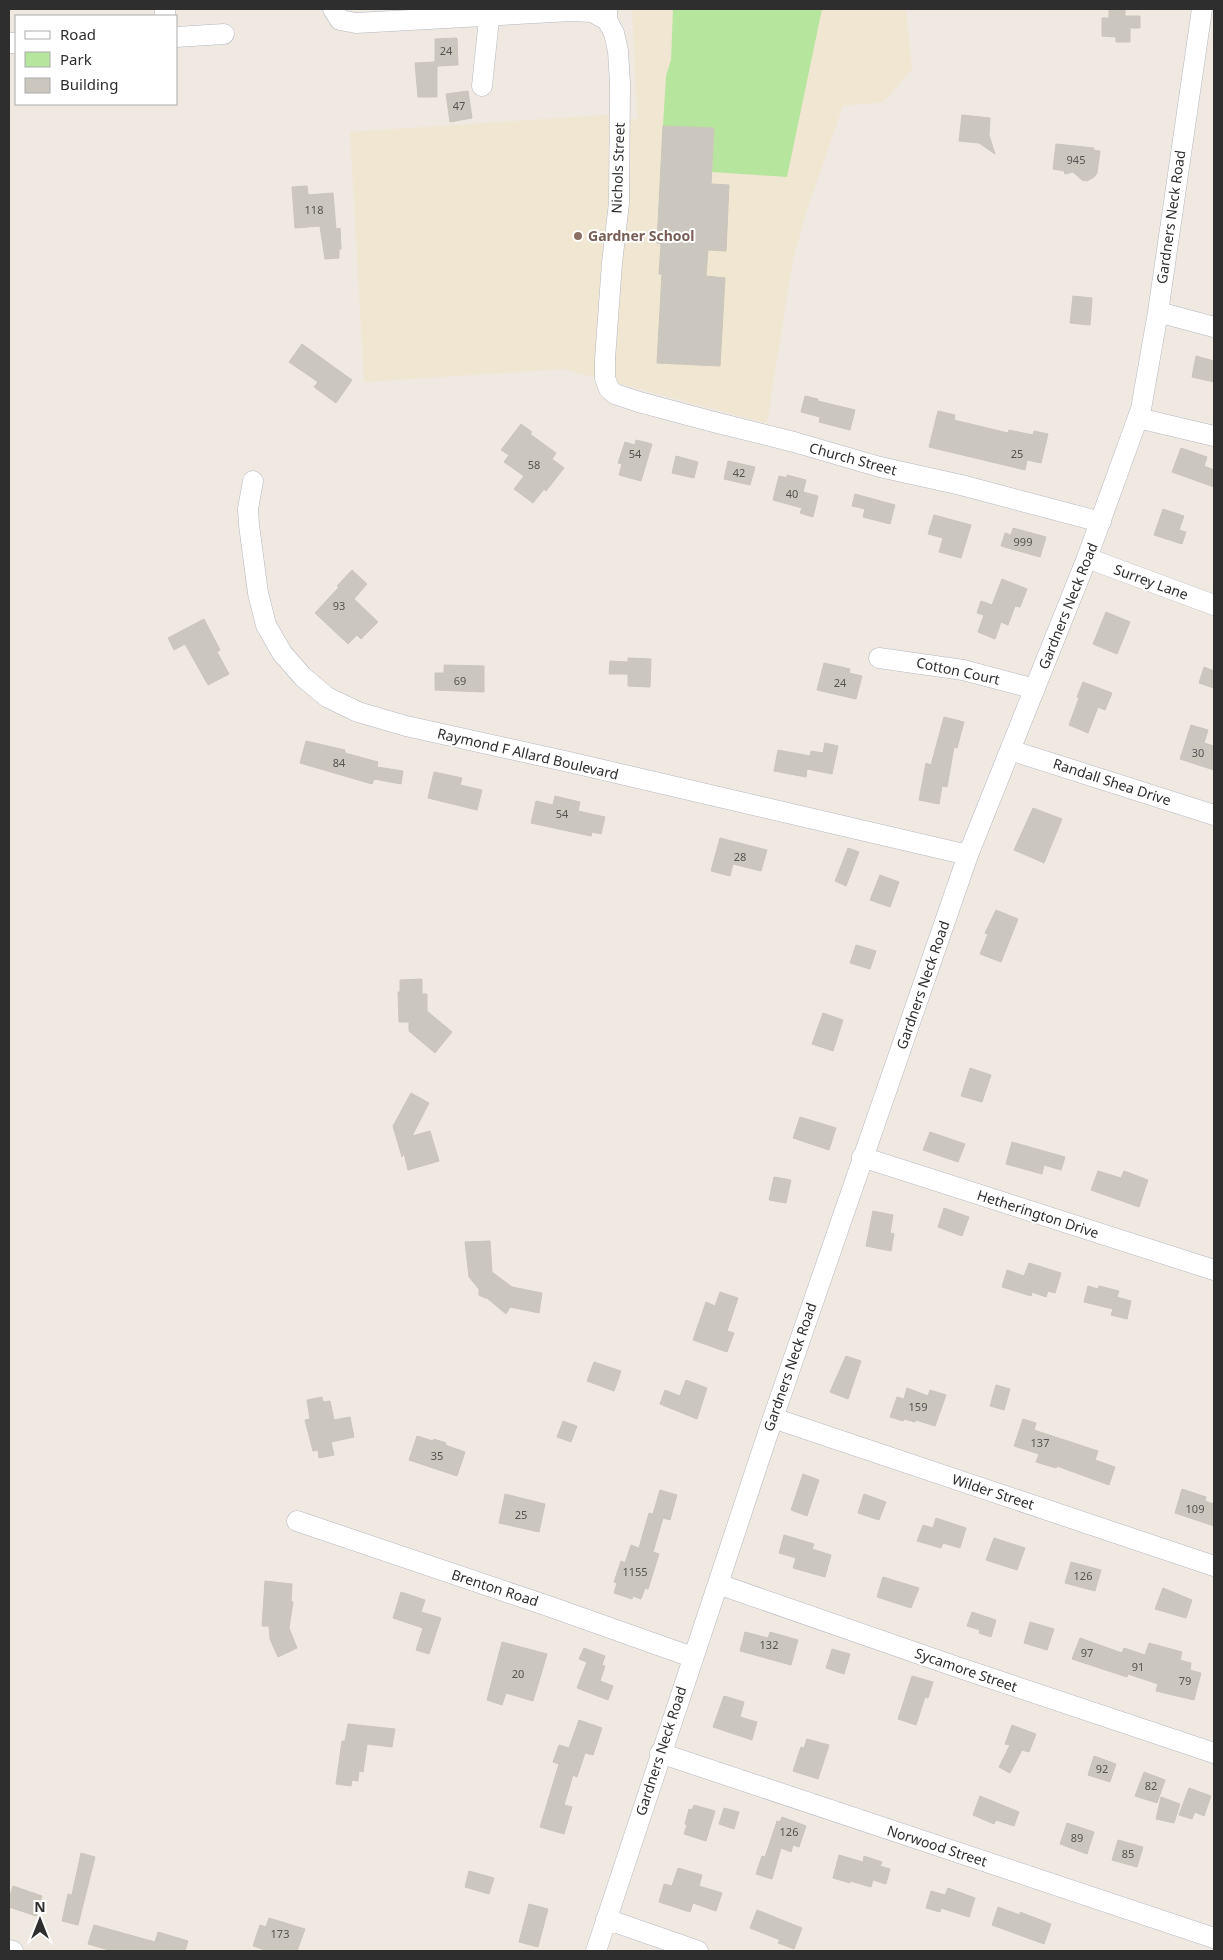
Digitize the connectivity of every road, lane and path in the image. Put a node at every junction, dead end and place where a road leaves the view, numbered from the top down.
1 (1202, 9) edge
2 (490, 12) edge
3 (336, 13) edge
4 (607, 14) edge
5 (224, 34) dead end
6 (178, 37) edge
7 (482, 86) dead end
8 (1158, 312) junction
9 (1214, 327) edge
10 (609, 389) joint
11 (1138, 418) junction
12 (1214, 436) edge
13 (253, 481) dead end
14 (1101, 522) junction
15 (1087, 558) junction
16 (1214, 605) edge
17 (880, 658) dead end
18 (1035, 689) junction
19 (1010, 750) junction
20 (1214, 814) edge
21 (968, 855) junction
22 (862, 1157) junction
23 (1214, 1270) edge
24 (772, 1418) junction
25 (297, 1521) dead end
26 (1214, 1566) edge
27 (718, 1584) junction
28 (692, 1657) junction
29 (660, 1753) junction
30 (1214, 1753) edge
31 (606, 1919) junction
32 (1214, 1938) edge
33 (9, 1950) edge
34 (13, 1951) edge
35 (596, 1951) edge
36 (698, 1951) edge

1 - 8 street, Gardners Neck Road
2 - 3 street
2 - 4 street
2 - 7 street
4 - 10 street, Nichols Street
5 - 6 street
8 - 9 street
8 - 11 street, Gardners Neck Road
10 - 14 street, Church Street
11 - 12 street
11 - 14 street, Gardners Neck Road
13 - 21 street, Raymond F Allard Boulevard
14 - 15 street, Gardners Neck Road
15 - 16 street, Surrey Lane
15 - 18 street, Gardners Neck Road
17 - 18 street, Cotton Court
18 - 19 street, Gardners Neck Road
19 - 20 street, Randall Shea Drive
19 - 21 street, Gardners Neck Road
21 - 22 street, Gardners Neck Road
22 - 23 street, Hetherington Drive
22 - 24 street, Gardners Neck Road
24 - 26 street, Wilder Street
24 - 27 street, Gardners Neck Road
25 - 28 street, Brenton Road
27 - 28 street, Gardners Neck Road
27 - 30 street, Sycamore Street
28 - 29 street, Gardners Neck Road
29 - 31 street, Gardners Neck Road
29 - 32 street, Norwood Street
31 - 35 street, Gardners Neck Road
31 - 36 street
33 - 34 street

